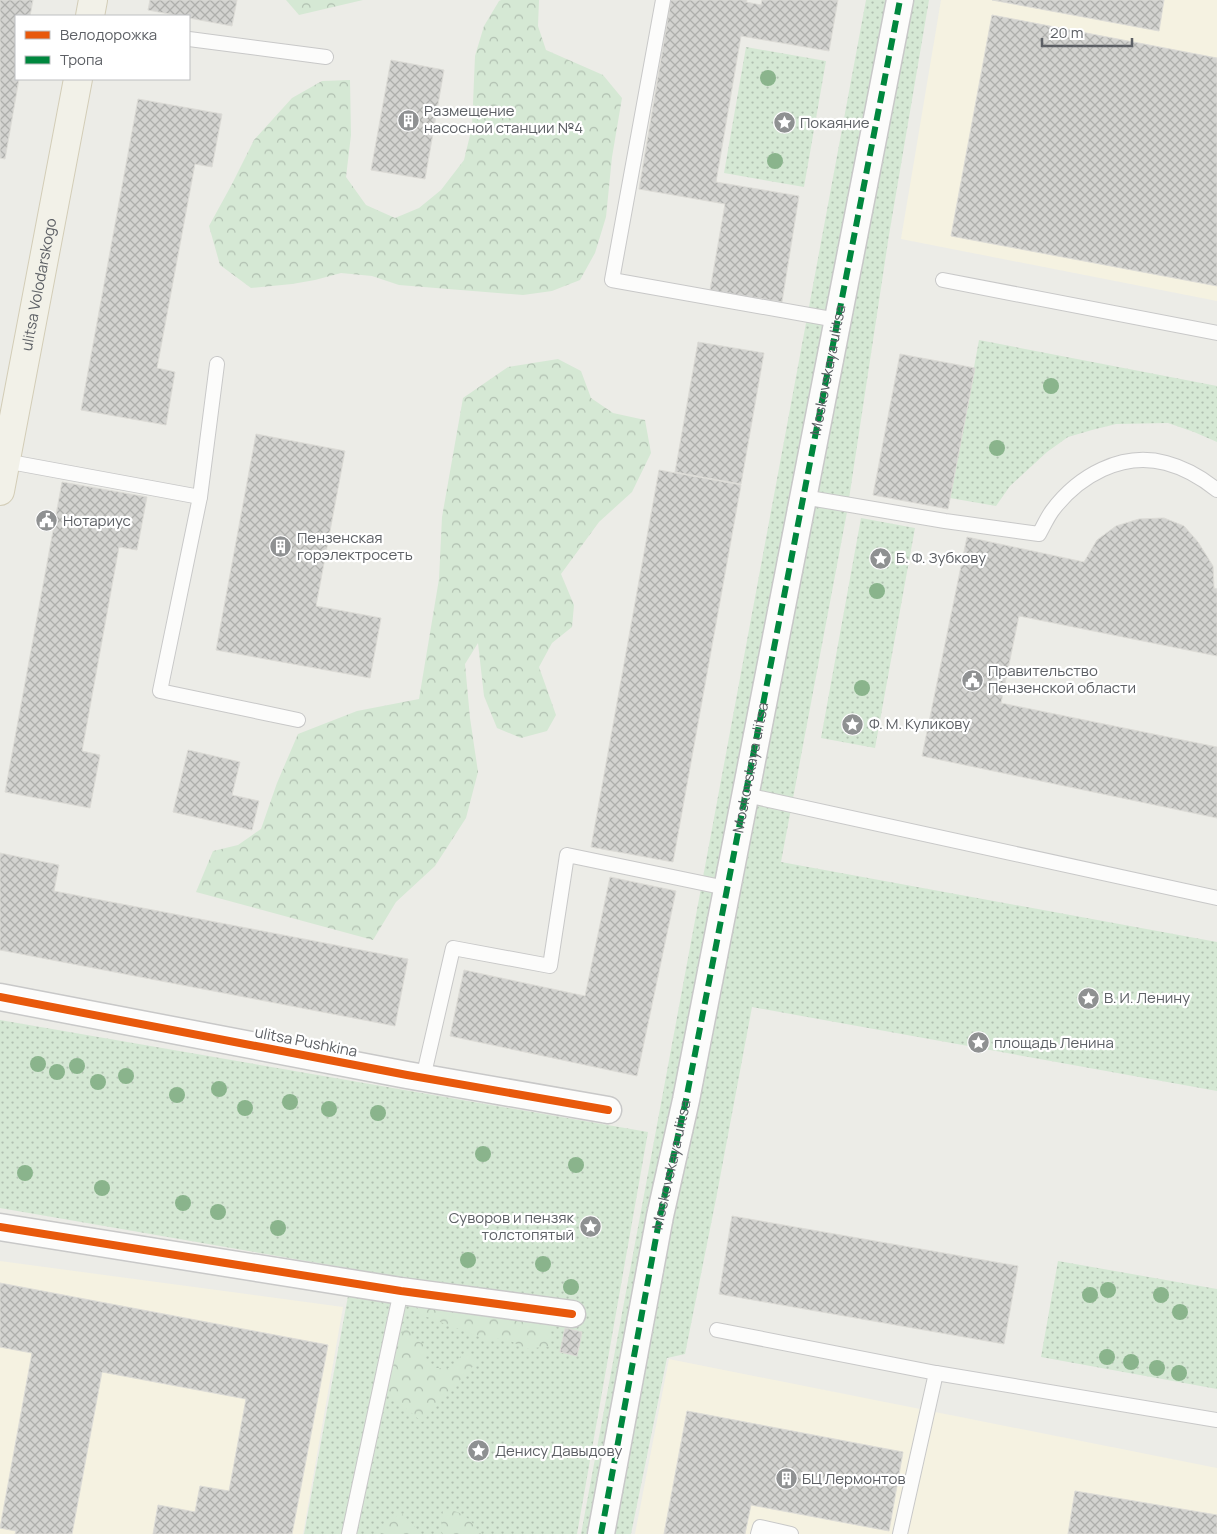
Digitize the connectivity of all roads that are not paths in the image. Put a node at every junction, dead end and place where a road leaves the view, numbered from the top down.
1 (93, 0) edge
2 (663, 0) edge
3 (900, 0) edge
4 (90, 15) edge
5 (190, 39) edge
6 (326, 58) dead end
7 (78, 80) edge
8 (943, 280) dead end
9 (837, 320) junction
10 (1217, 333) edge
11 (217, 364) dead end
12 (5, 461) junction
13 (1217, 490) edge
14 (0, 491) edge
15 (200, 497) junction
16 (803, 497) junction
17 (298, 720) dead end
18 (746, 795) junction
19 (726, 888) junction
20 (1217, 898) edge
21 (0, 997) edge
22 (423, 1078) junction
23 (608, 1110) dead end
24 (0, 1227) edge
25 (400, 1292) junction
26 (572, 1314) dead end
27 (717, 1330) dead end
28 (936, 1373) junction
29 (1217, 1420) edge
30 (349, 1534) edge
31 (601, 1534) edge
32 (758, 1534) edge
33 (791, 1534) edge
34 (900, 1534) edge

1 - 4 main road
2 - 9 lane
3 - 9 street, Moskovskaya ulitsa
5 - 6 lane
7 - 12 main road, ulitsa Volodarskogo
8 - 10 lane
9 - 16 street, Moskovskaya ulitsa
11 - 15 lane
12 - 14 main road, ulitsa Volodarskogo
12 - 15 lane
13 - 16 lane
15 - 17 lane
16 - 18 street, Moskovskaya ulitsa
18 - 19 street, Moskovskaya ulitsa
18 - 20 lane
19 - 22 lane
19 - 31 street, Moskovskaya ulitsa
21 - 22 street, ulitsa Pushkina
22 - 23 street, ulitsa Pushkina
24 - 25 street
25 - 26 street
25 - 30 lane
27 - 28 lane
28 - 29 lane
28 - 34 lane
32 - 33 lane

